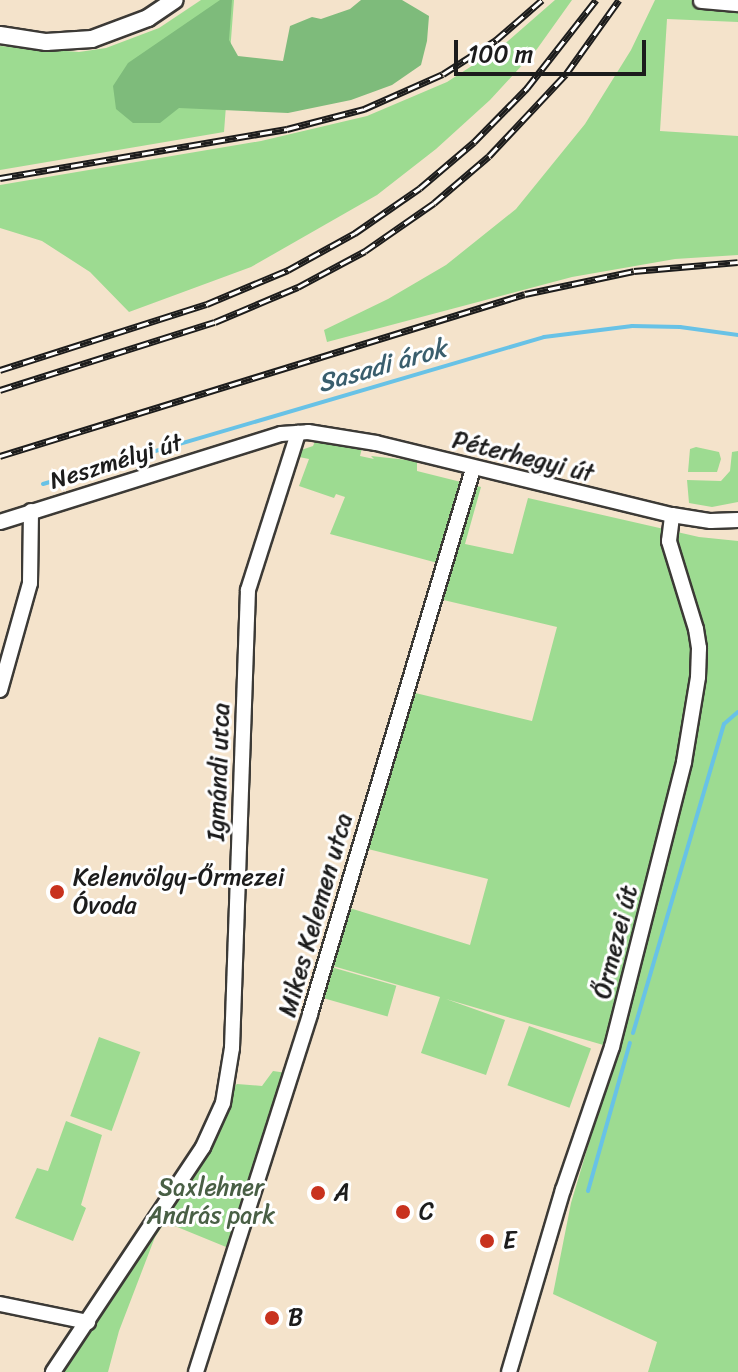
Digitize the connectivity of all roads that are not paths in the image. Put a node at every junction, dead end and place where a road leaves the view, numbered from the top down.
1 (175, 0) edge
2 (701, 1) edge
3 (738, 4) edge
4 (0, 35) edge
5 (298, 433) junction
6 (473, 469) junction
7 (31, 511) junction
8 (672, 515) junction
9 (738, 520) edge
10 (0, 522) edge
11 (0, 690) edge
12 (0, 1304) edge
13 (88, 1322) junction
14 (53, 1372) edge
15 (196, 1372) edge
16 (509, 1372) edge

1 - 4 main road
2 - 3 street
5 - 6 street, Péterhegyi út
5 - 7 street, Neszmélyi út
5 - 13 street, Igmándi utca
6 - 8 street, Péterhegyi út
6 - 15 street, Mikes Kelemen utca
7 - 10 street
7 - 11 street, Neszmélyi út
8 - 9 street, Péterhegyi út
8 - 16 street, Őrmezei út
12 - 13 street
13 - 14 street, Igmándi utca

